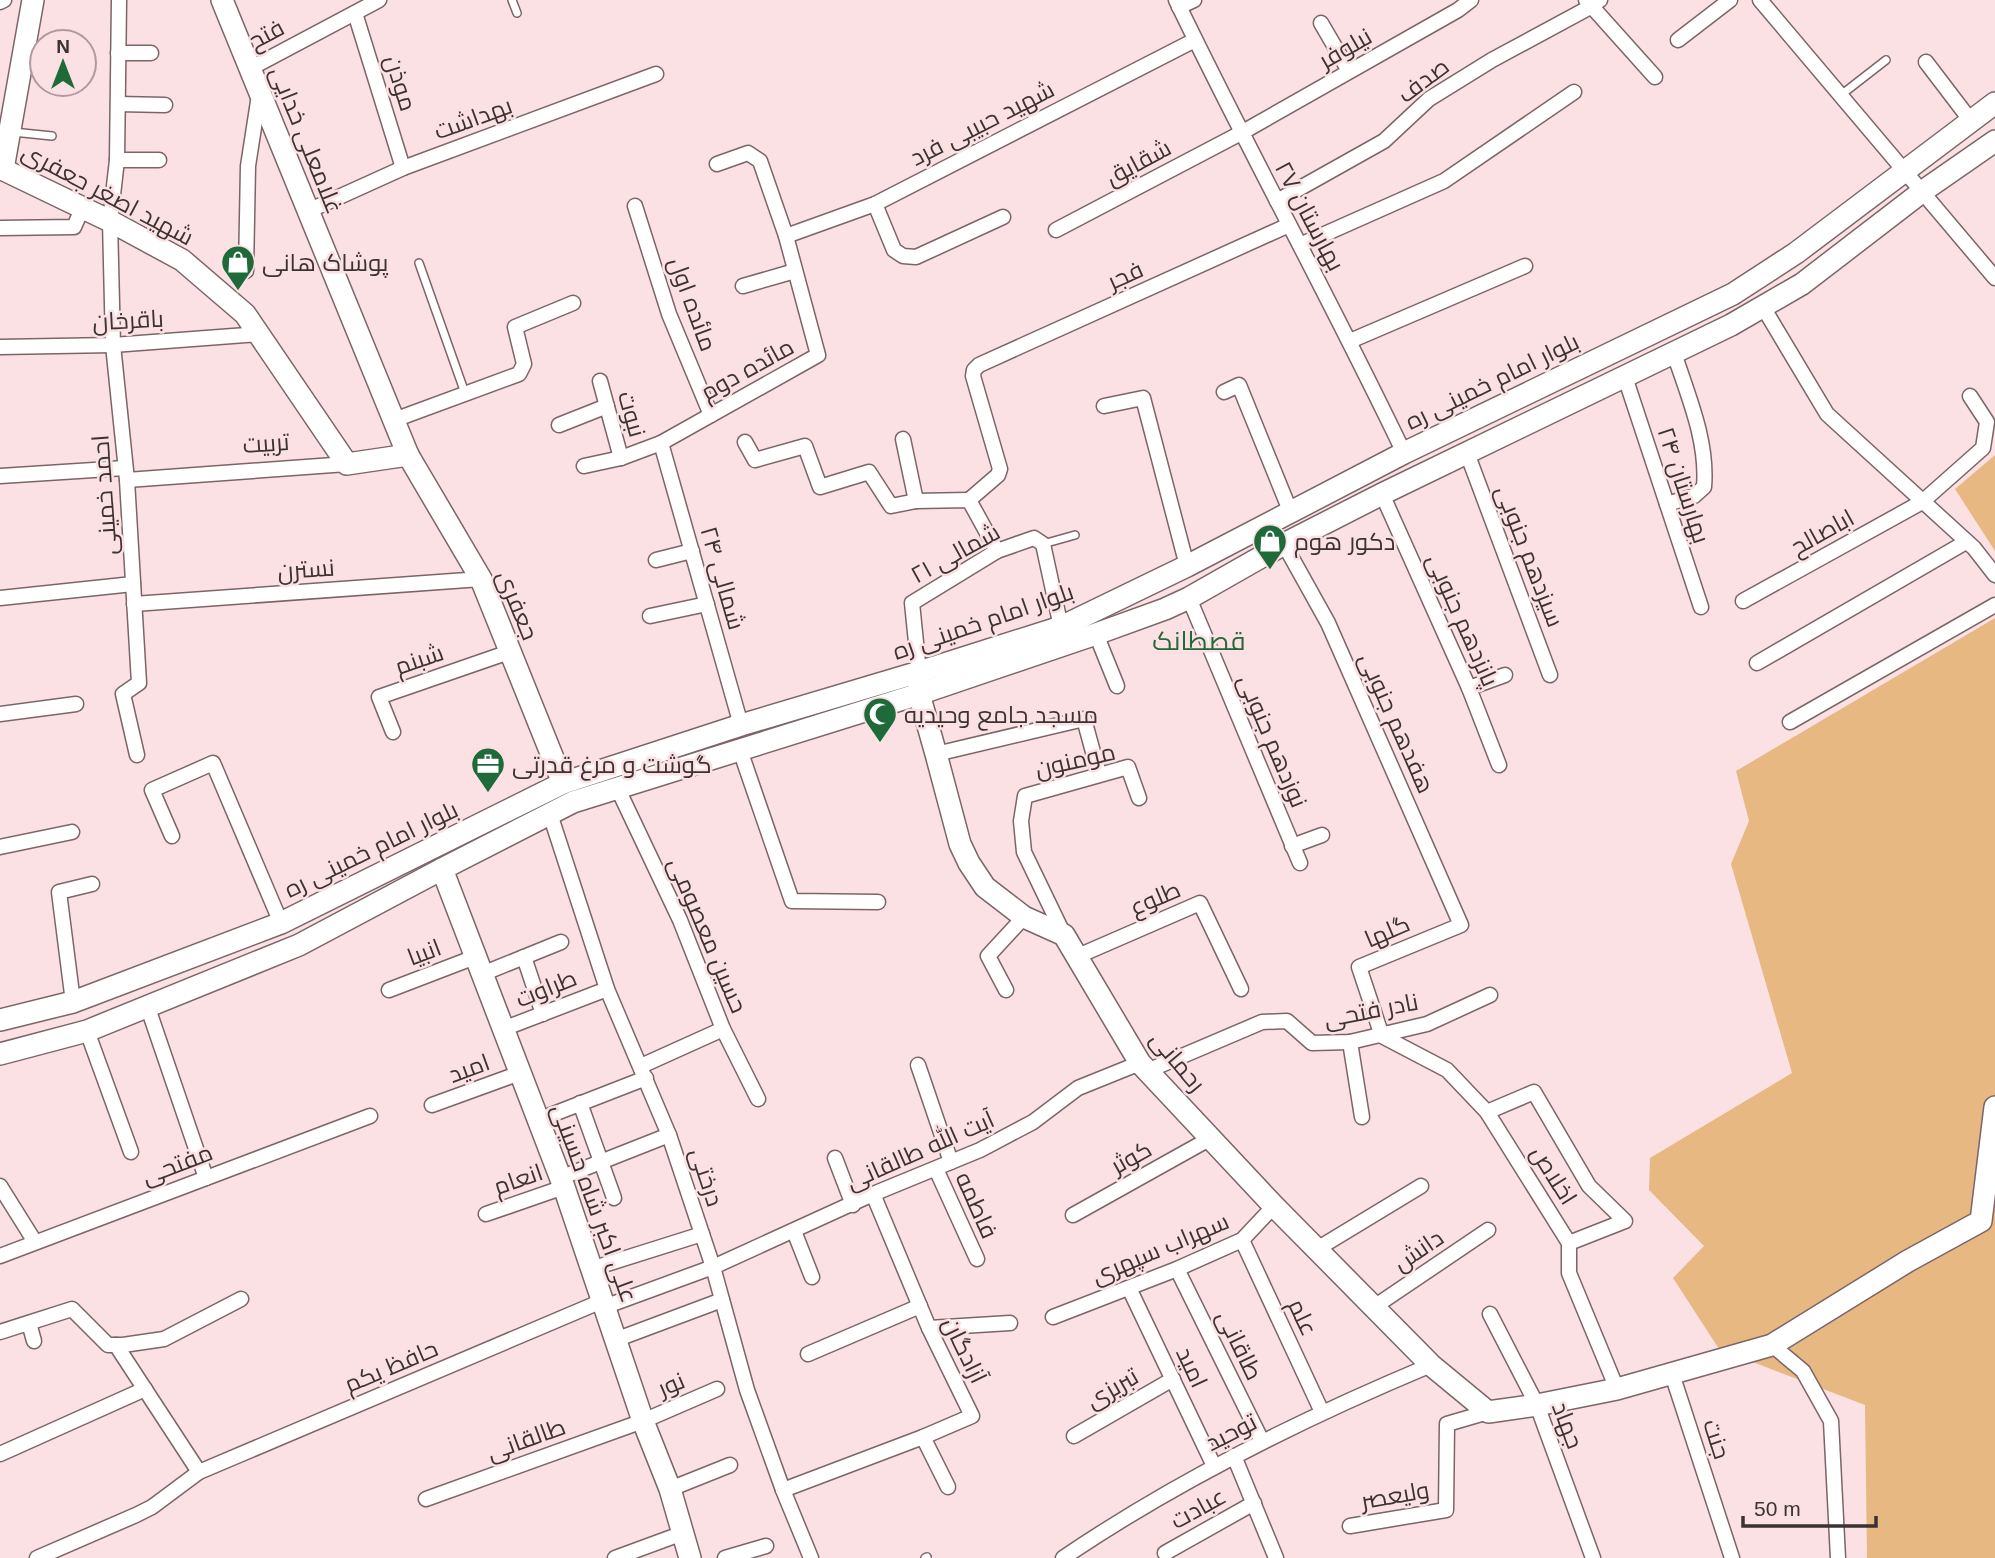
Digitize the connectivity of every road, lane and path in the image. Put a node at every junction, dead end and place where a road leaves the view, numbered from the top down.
1 (33, 0) edge
2 (119, 0) edge
3 (222, 0) edge
4 (512, 0) edge
5 (1194, 0) edge
6 (1471, 0) edge
7 (1730, 0) edge
8 (1760, 0) edge
9 (374, 1) edge
10 (1593, 2) edge
11 (1178, 4) edge
12 (355, 13) junction
13 (517, 13) dead end
14 (1321, 23) dead end
15 (1195, 40) junction
16 (1678, 40) dead end
17 (118, 53) junction
18 (151, 53) dead end
19 (1886, 60) dead end
20 (1926, 62) dead end
21 (249, 69) junction
22 (1349, 71) junction
23 (656, 74) dead end
24 (1655, 78) dead end
25 (1574, 92) dead end
26 (260, 94) junction
27 (1840, 95) junction
28 (1995, 103) edge
29 (118, 104) junction
30 (166, 105) dead end
31 (1971, 121) junction
32 (9, 131) junction
33 (1241, 133) junction
34 (52, 136) dead end
35 (1995, 141) edge
36 (117, 160) junction
37 (159, 160) dead end
38 (717, 164) dead end
39 (1, 168) edge
40 (403, 168) junction
41 (1903, 171) junction
42 (1923, 191) junction
43 (1277, 201) junction
44 (876, 204) junction
45 (635, 206) dead end
46 (82, 209) junction
47 (308, 211) junction
48 (1003, 217) dead end
49 (110, 221) junction
50 (1289, 225) junction
51 (0, 228) edge
52 (1056, 230) dead end
53 (786, 236) junction
54 (1300, 245) junction
55 (419, 263) dead end
56 (1525, 266) dead end
57 (246, 271) dead end
58 (795, 271) junction
59 (1995, 278) edge
60 (743, 286) dead end
61 (573, 303) dead end
62 (1763, 307) junction
63 (258, 334) junction
64 (1350, 341) junction
65 (113, 345) junction
66 (0, 347) edge
67 (1674, 353) junction
68 (1625, 377) junction
69 (600, 381) dead end
70 (1224, 392) dead end
71 (465, 394) junction
72 (1970, 396) dead end
73 (607, 406) junction
74 (1104, 406) dead end
75 (711, 415) junction
76 (394, 420) junction
77 (559, 425) dead end
78 (903, 439) dead end
79 (745, 442) dead end
80 (661, 443) junction
81 (1404, 453) junction
82 (1467, 453) junction
83 (408, 455) junction
84 (621, 458) junction
85 (346, 464) junction
86 (584, 466) dead end
87 (126, 474) junction
88 (0, 476) edge
89 (1382, 494) junction
90 (969, 500) junction
91 (916, 501) junction
92 (1923, 502) junction
93 (1667, 504) junction
94 (1291, 513) junction
95 (1075, 535) dead end
96 (1966, 542) junction
97 (1043, 544) junction
98 (1284, 544) junction
99 (692, 551) junction
100 (997, 551) junction
101 (656, 560) dead end
102 (1187, 566) junction
103 (1995, 575) edge
104 (481, 579) junction
105 (133, 584) junction
106 (0, 598) edge
107 (1189, 598) junction
108 (1743, 601) dead end
109 (134, 604) junction
110 (707, 604) junction
111 (1995, 605) edge
112 (1701, 607) dead end
113 (650, 616) dead end
114 (1061, 627) junction
115 (1096, 634) junction
116 (509, 652) junction
117 (1757, 663) dead end
118 (919, 672) junction
119 (1550, 675) dead end
120 (1505, 676) dead end
121 (1117, 686) dead end
122 (1469, 688) junction
123 (919, 694) junction
124 (76, 704) dead end
125 (0, 714) edge
126 (1790, 722) dead end
127 (741, 724) junction
128 (393, 732) dead end
129 (740, 750) junction
130 (936, 754) junction
131 (137, 755) dead end
132 (1499, 765) dead end
133 (1099, 774) junction
134 (563, 783) junction
135 (617, 787) junction
136 (1139, 798) dead end
137 (550, 814) junction
138 (72, 832) dead end
139 (1322, 835) dead end
140 (172, 836) dead end
141 (1292, 846) junction
142 (0, 847) edge
143 (1300, 863) dead end
144 (442, 869) junction
145 (92, 884) dead end
146 (878, 902) dead end
147 (1024, 917) junction
148 (281, 923) junction
149 (1461, 925) joint
150 (1064, 935) junction
151 (561, 942) dead end
152 (1078, 956) junction
153 (524, 957) junction
154 (479, 966) junction
155 (607, 989) junction
156 (1241, 989) dead end
157 (389, 990) dead end
158 (1006, 990) dead end
159 (1490, 995) dead end
160 (73, 1002) junction
161 (148, 1008) junction
162 (544, 1014) junction
163 (0, 1020) edge
164 (503, 1029) junction
165 (723, 1029) junction
166 (87, 1031) junction
167 (1382, 1035) junction
168 (1350, 1042) junction
169 (0, 1054) edge
170 (918, 1065) dead end
171 (1144, 1067) junction
172 (643, 1072) junction
173 (520, 1073) junction
174 (758, 1099) dead end
175 (580, 1103) junction
176 (432, 1105) dead end
177 (1995, 1107) edge
178 (1487, 1112) junction
179 (370, 1116) dead end
180 (1362, 1118) dead end
181 (538, 1120) junction
182 (669, 1135) junction
183 (1211, 1138) junction
184 (131, 1152) dead end
185 (835, 1158) dead end
186 (601, 1161) junction
187 (951, 1162) junction
188 (936, 1169) junction
189 (206, 1178) junction
190 (562, 1183) junction
191 (0, 1186) edge
192 (1421, 1186) dead end
193 (873, 1194) junction
194 (614, 1198) dead end
195 (853, 1205) junction
196 (1274, 1206) junction
197 (486, 1214) dead end
198 (1073, 1215) dead end
199 (1988, 1218) edge
200 (1488, 1230) dead end
201 (794, 1231) junction
202 (702, 1234) junction
203 (1242, 1240) junction
204 (35, 1242) junction
205 (1569, 1243) junction
206 (1317, 1249) junction
207 (0, 1256) edge
208 (977, 1259) dead end
209 (713, 1267) junction
210 (591, 1269) junction
211 (1177, 1269) junction
212 (812, 1277) dead end
213 (1129, 1288) junction
214 (241, 1299) dead end
215 (722, 1300) junction
216 (603, 1304) junction
217 (920, 1306) junction
218 (1374, 1307) junction
219 (1490, 1314) dead end
220 (1054, 1317) dead end
221 (29, 1323) junction
222 (1010, 1323) dead end
223 (929, 1328) junction
224 (0, 1332) edge
225 (615, 1340) junction
226 (34, 1341) dead end
227 (116, 1345) junction
228 (1772, 1345) junction
229 (808, 1354) dead end
230 (1430, 1364) junction
231 (1672, 1374) junction
232 (1173, 1380) junction
233 (717, 1389) dead end
234 (1617, 1389) junction
235 (145, 1390) junction
236 (1537, 1405) junction
237 (1322, 1412) junction
238 (1488, 1412) junction
239 (643, 1421) junction
240 (1074, 1436) dead end
241 (923, 1437) junction
242 (1262, 1441) junction
243 (0, 1454) edge
244 (1234, 1456) junction
245 (730, 1465) dead end
246 (1214, 1466) junction
247 (199, 1472) junction
248 (948, 1487) dead end
249 (670, 1489) junction
250 (783, 1490) junction
251 (426, 1499) dead end
252 (1254, 1503) junction
253 (1350, 1526) dead end
254 (683, 1533) junction
255 (766, 1546) dead end
256 (1164, 1553) dead end
257 (37, 1558) edge
258 (615, 1558) edge
259 (691, 1558) edge
260 (725, 1558) edge
261 (811, 1558) edge
262 (1063, 1558) edge
263 (1276, 1558) edge
264 (1593, 1558) edge
265 (1732, 1558) edge
266 (1838, 1558) edge

1 - 32 main road
2 - 17 street, احمد خمینی
3 - 21 main road, غلامعلی خدایی
4 - 13 lane
5 - 11 street
6 - 22 street, نیلوفر
7 - 16 street
8 - 27 street
9 - 12 street, فتح
10 - 24 street
10 - 43 street, صدف
11 - 15 street, بهارستان ۲۷
12 - 21 street, فتح
12 - 40 street, موذن
14 - 22 street
15 - 33 street, بهارستان ۲۷
15 - 44 street, شهید حبیبی فرد
17 - 18 street
17 - 29 street, احمد خمینی
19 - 27 lane
20 - 31 street
21 - 26 main road, غلامعلی خدایی
22 - 33 street, نیلوفر
23 - 40 street, بهداشت
25 - 54 street
26 - 47 main road, غلامعلی خدایی
26 - 57 street
27 - 41 street
28 - 31 main road, بلوار امام خمینی ره
29 - 30 street
29 - 36 street, احمد خمینی
31 - 41 main road, بلوار امام خمینی ره
32 - 34 lane
32 - 39 main road
33 - 43 street, بهارستان ۲۷
33 - 52 street, شقایق
35 - 42 main road, بلوار امام خمینی ره
36 - 37 street
36 - 49 street, احمد خمینی
38 - 53 street, مائده دوم
39 - 46 main road, شهید اصغر جعفری
40 - 47 street, بهداشت
41 - 42 street
41 - 81 main road, بلوار امام خمینی ره
42 - 59 street
42 - 62 main road, بلوار امام خمینی ره
43 - 50 street, بهارستان ۲۷
44 - 48 street
44 - 53 street, شهید حبیبی فرد
45 - 75 street, مائده اول
46 - 49 main road, شهید اصغر جعفری
46 - 51 street
47 - 76 main road, غلامعلی خدایی
49 - 63 main road, شهید اصغر جعفری
49 - 65 street, احمد خمینی
50 - 54 street, بهارستان ۲۷
50 - 90 street, فجر
53 - 58 street, مائده دوم
54 - 64 street, بهارستان ۲۷
55 - 71 lane
56 - 64 street
58 - 60 street
58 - 75 street, مائده دوم
61 - 71 street
62 - 67 main road, بلوار امام خمینی ره
62 - 92 street
63 - 65 street, باقرخان
63 - 85 main road, شهید اصغر جعفری
64 - 81 street, بهارستان ۲۷
65 - 66 street, باقرخان
65 - 87 street, احمد خمینی
67 - 68 main road, بلوار امام خمینی ره
67 - 93 street
68 - 82 main road, بلوار امام خمینی ره
68 - 93 street, بهارستان ۲۴
69 - 73 street, نبوت
70 - 94 street
71 - 76 street
72 - 92 street, اباصالح
73 - 77 street
73 - 84 street, نبوت
74 - 102 street
75 - 80 street, مائده دوم
76 - 83 main road, غلامعلی خدایی
78 - 91 street
79 - 91 street
80 - 84 street, مائده دوم
80 - 99 street, ۲۴ شمالی
81 - 94 main road, بلوار امام خمینی ره
82 - 89 main road, بلوار امام خمینی ره
82 - 119 street, سیزدهم جنوبی
83 - 85 main road, تربیت
83 - 104 main road, جعفری
84 - 86 street, مائده دوم
85 - 87 street, تربیت
87 - 88 street, تربیت
87 - 105 street, احمد خمینی
89 - 98 main road, بلوار امام خمینی ره
89 - 122 street, پانزدهم جنوبی
90 - 91 street
90 - 100 street
92 - 96 street
92 - 108 street, اباصالح
93 - 112 street, بهارستان ۲۴
94 - 102 main road, بلوار امام خمینی ره
95 - 97 lane
96 - 103 street
96 - 117 street
97 - 100 street, ۲۱ شمالی
97 - 114 street
98 - 107 main road, بلوار امام خمینی ره
98 - 149 street, هفدهم جنوبی
99 - 101 street
99 - 110 street, ۲۴ شمالی
100 - 118 street, ۲۱ شمالی
102 - 114 main road, بلوار امام خمینی ره
104 - 109 street, نسترن
104 - 116 main road, جعفری
105 - 106 street
105 - 109 street, احمد خمینی
107 - 115 main road, بلوار امام خمینی ره
107 - 141 street, نوزدهم جنوبی
109 - 131 street, احمد خمینی
110 - 113 street
110 - 127 street, ۲۴ شمالی
111 - 126 street
114 - 118 main road, بلوار امام خمینی ره
115 - 121 street
115 - 123 main road, بلوار امام خمینی ره
116 - 128 street, شبنم
116 - 134 main road, جعفری
118 - 123 main road
118 - 127 main road, بلوار امام خمینی ره
120 - 122 street
122 - 132 street, پانزدهم جنوبی
123 - 129 main road, بلوار امام خمینی ره
123 - 130 main road
124 - 125 street
127 - 134 main road, بلوار امام خمینی ره
129 - 135 main road, بلوار امام خمینی ره
129 - 146 street
130 - 133 street
130 - 147 main road
133 - 136 street, مومنون
133 - 150 street, مومنون
134 - 148 main road, بلوار امام خمینی ره
135 - 137 main road, بلوار امام خمینی ره
135 - 165 street, حسین معصومی
137 - 144 main road, بلوار امام خمینی ره
137 - 155 street, درختی
138 - 142 street
139 - 141 street
140 - 148 street
141 - 143 street, نوزدهم جنوبی
144 - 154 main road, علی اکبر شاه حسینی
144 - 161 main road, بلوار امام خمینی ره
145 - 160 street
147 - 150 main road
147 - 158 street
148 - 160 main road, بلوار امام خمینی ره
149 - 167 street, گلها
150 - 152 main road, رحمانی
151 - 153 street, انبیا
152 - 156 street, طلوع
152 - 171 main road, رحمانی
153 - 154 street, انبیا
153 - 162 street
154 - 157 street, انبیا
154 - 164 main road, علی اکبر شاه حسینی
155 - 162 street, طراوت
155 - 172 street, درختی
159 - 167 street, نادر فتحی
160 - 163 main road, بلوار امام خمینی ره
161 - 166 main road, بلوار امام خمینی ره
161 - 189 street
162 - 164 street, طراوت
164 - 173 main road, علی اکبر شاه حسینی
165 - 172 street
165 - 174 street, حسین معصومی
166 - 169 main road, بلوار امام خمینی ره
166 - 184 street
167 - 168 street, نادر فتحی
167 - 178 street, اخلاص
168 - 171 street, نادر فتحی
168 - 180 street
170 - 187 street
171 - 183 main road, رحمانی
171 - 187 street, آیت الله طالقانی
172 - 175 street
172 - 182 street, درختی
173 - 176 street, امید
173 - 181 main road, علی اکبر شاه حسینی
175 - 181 street
175 - 186 street
177 - 199 main road
178 - 205 street, اخلاص
178 - 205 street
179 - 189 street, مفتحی
181 - 190 main road, علی اکبر شاه حسینی
182 - 186 street, انعام
182 - 202 street, درختی
183 - 196 main road, رحمانی
183 - 198 street, کوثر
185 - 195 street
186 - 190 street, انعام
186 - 194 street
187 - 188 street, آیت الله طالقانی
188 - 193 street, آیت الله طالقانی
188 - 208 street, فاطمه
189 - 204 street, مفتحی
190 - 197 street, انعام
190 - 210 main road, علی اکبر شاه حسینی
191 - 204 street
192 - 206 street
193 - 195 street, آیت الله طالقانی
193 - 217 street, آزادگان
195 - 201 street, آیت الله طالقانی
196 - 203 street, سهراب سپهری
196 - 206 main road, رحمانی
199 - 228 main road
200 - 218 street, دانش
201 - 209 street, آیت الله طالقانی
201 - 212 street
202 - 209 street, درختی
202 - 210 street
203 - 211 street, سهراب سپهری
203 - 237 street, علم
204 - 207 street, مفتحی
205 - 234 street, اخلاص
206 - 218 main road, رحمانی
209 - 215 street, درختی
209 - 216 street, حافظ یکم
210 - 216 main road, علی اکبر شاه حسینی
211 - 213 street, سهراب سپهری
211 - 242 street, طاقانی
213 - 220 street, سهراب سپهری
213 - 232 street, امید
214 - 227 street
215 - 225 street
215 - 250 street, درختی
216 - 225 main road, علی اکبر شاه حسینی
216 - 247 street, حافظ یکم
217 - 223 street, آزادگان
217 - 229 street
218 - 230 main road, رحمانی
219 - 236 street, جهاد
221 - 224 street
221 - 226 street
221 - 227 street
222 - 223 street
223 - 241 street, آزادگان
225 - 239 main road, علی اکبر شاه حسینی
227 - 235 street
228 - 231 main road
228 - 266 street
230 - 237 street, توحید
230 - 238 main road, رحمانی
231 - 234 main road
231 - 265 street, جنت
232 - 240 street, تبریزی
232 - 246 street, امید
233 - 239 street, نور
234 - 236 main road
235 - 243 street
235 - 247 street
236 - 238 main road
236 - 264 street, جهاد
237 - 242 street, توحید
238 - 253 street, ولیعصر
239 - 249 main road, علی اکبر شاه حسینی
239 - 251 street, طالقانی
241 - 248 street
241 - 250 street, آزادگان
242 - 244 street, توحید
244 - 246 street, توحید
244 - 252 street, عبادت
245 - 249 street
246 - 262 street, توحید
247 - 257 street, حافظ یکم
249 - 254 main road, علی اکبر شاه حسینی
250 - 261 street, درختی
252 - 256 street, عبادت
252 - 263 street, عبادت
254 - 258 street
254 - 259 main road, علی اکبر شاه حسینی
255 - 260 street

